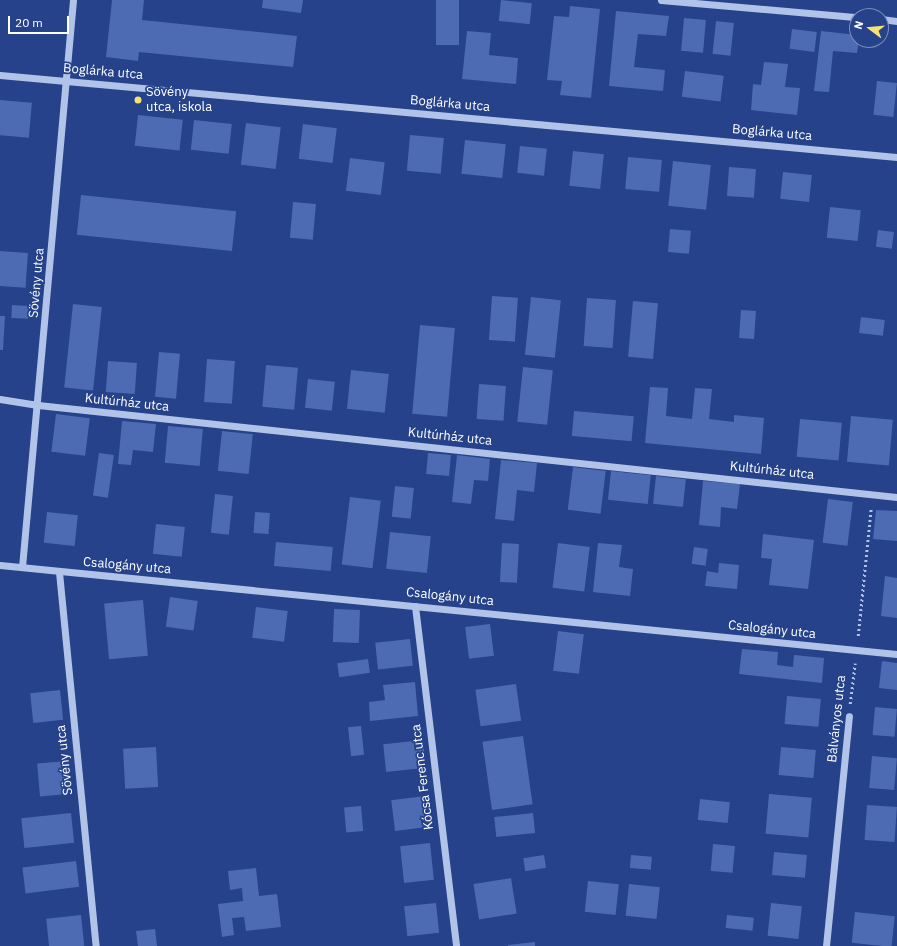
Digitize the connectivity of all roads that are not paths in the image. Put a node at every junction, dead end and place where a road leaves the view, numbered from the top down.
1 (73, 0) edge
2 (661, 0) edge
3 (849, 16) edge
4 (0, 75) edge
5 (67, 81) junction
6 (897, 157) edge
7 (0, 399) edge
8 (38, 405) junction
9 (897, 497) edge
10 (0, 565) edge
11 (22, 567) junction
12 (59, 572) junction
13 (415, 606) junction
14 (897, 654) edge
15 (849, 716) road end
16 (96, 946) edge
17 (456, 946) edge
18 (826, 946) edge

1 - 5 street, Sövény utca
2 - 3 street
4 - 5 street, Boglárka utca
5 - 6 street, Boglárka utca
5 - 8 street, Sövény utca
7 - 8 street, Kultúrház utca
8 - 9 street, Kultúrház utca
8 - 11 street, Sövény utca
10 - 11 street, Csalogány utca
11 - 12 street, Csalogány utca
12 - 13 street, Csalogány utca
12 - 16 street, Sövény utca
13 - 14 street, Csalogány utca
13 - 17 street, Kócsa Ferenc utca
15 - 18 street, Bálványos utca

